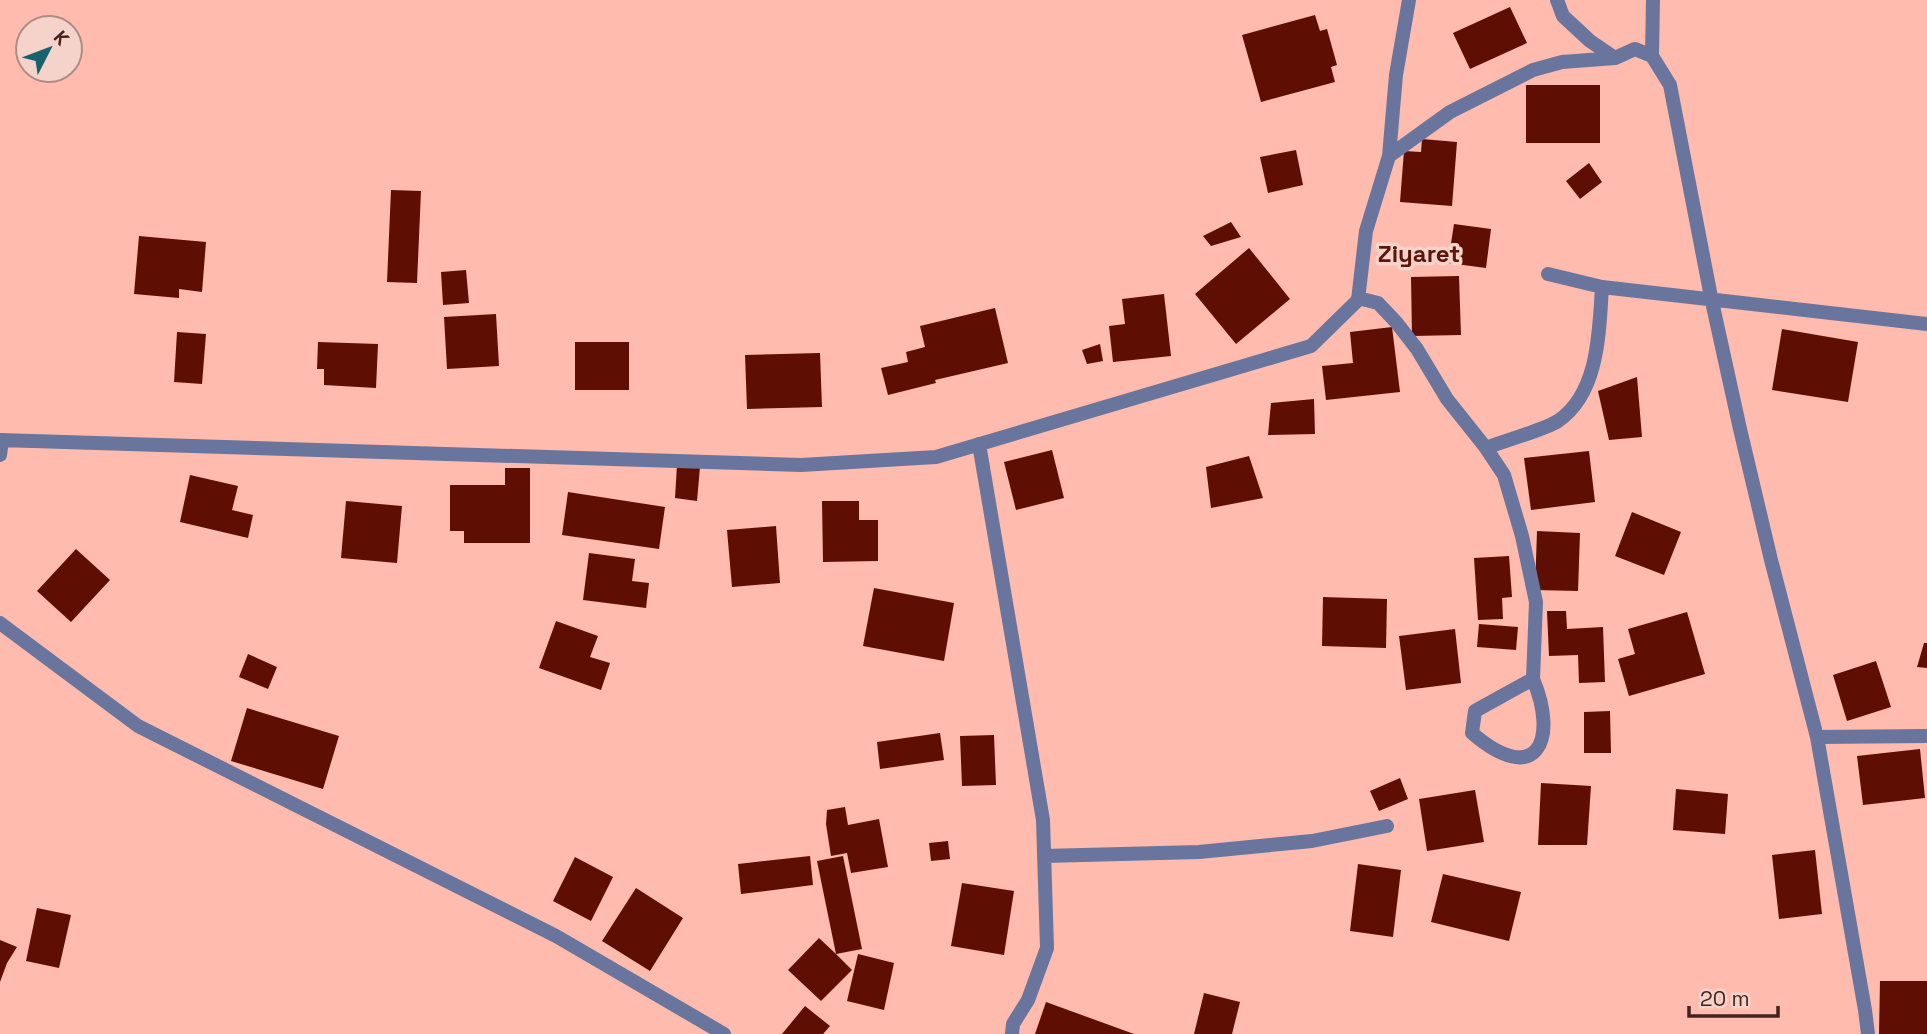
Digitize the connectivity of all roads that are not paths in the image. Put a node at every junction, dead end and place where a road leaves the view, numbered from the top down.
1 (1409, 0) edge
2 (1558, 0) edge
3 (1653, 0) edge
4 (1652, 56) junction
5 (1615, 58) junction
6 (1389, 156) junction
7 (1548, 274) dead end
8 (1602, 286) junction
9 (1710, 297) junction
10 (1358, 299) junction
11 (1927, 324) edge
12 (979, 444) junction
13 (1, 445) edge
14 (1486, 447) junction
15 (0, 623) edge
16 (1533, 679) junction
17 (1927, 736) edge
18 (1816, 737) junction
19 (1387, 826) dead end
20 (1044, 856) junction
21 (724, 1034) edge
22 (1012, 1034) edge
23 (1868, 1034) edge

1 - 6 street
2 - 5 street
3 - 4 street
4 - 5 street
4 - 9 street
5 - 6 street
6 - 10 street
7 - 8 street
8 - 9 street
8 - 14 street
9 - 11 street
9 - 18 street
10 - 12 street
10 - 14 street
12 - 13 street
12 - 20 street
14 - 16 street
15 - 21 street
16 - 16 street
17 - 18 street
18 - 23 street
19 - 20 street
20 - 22 street

